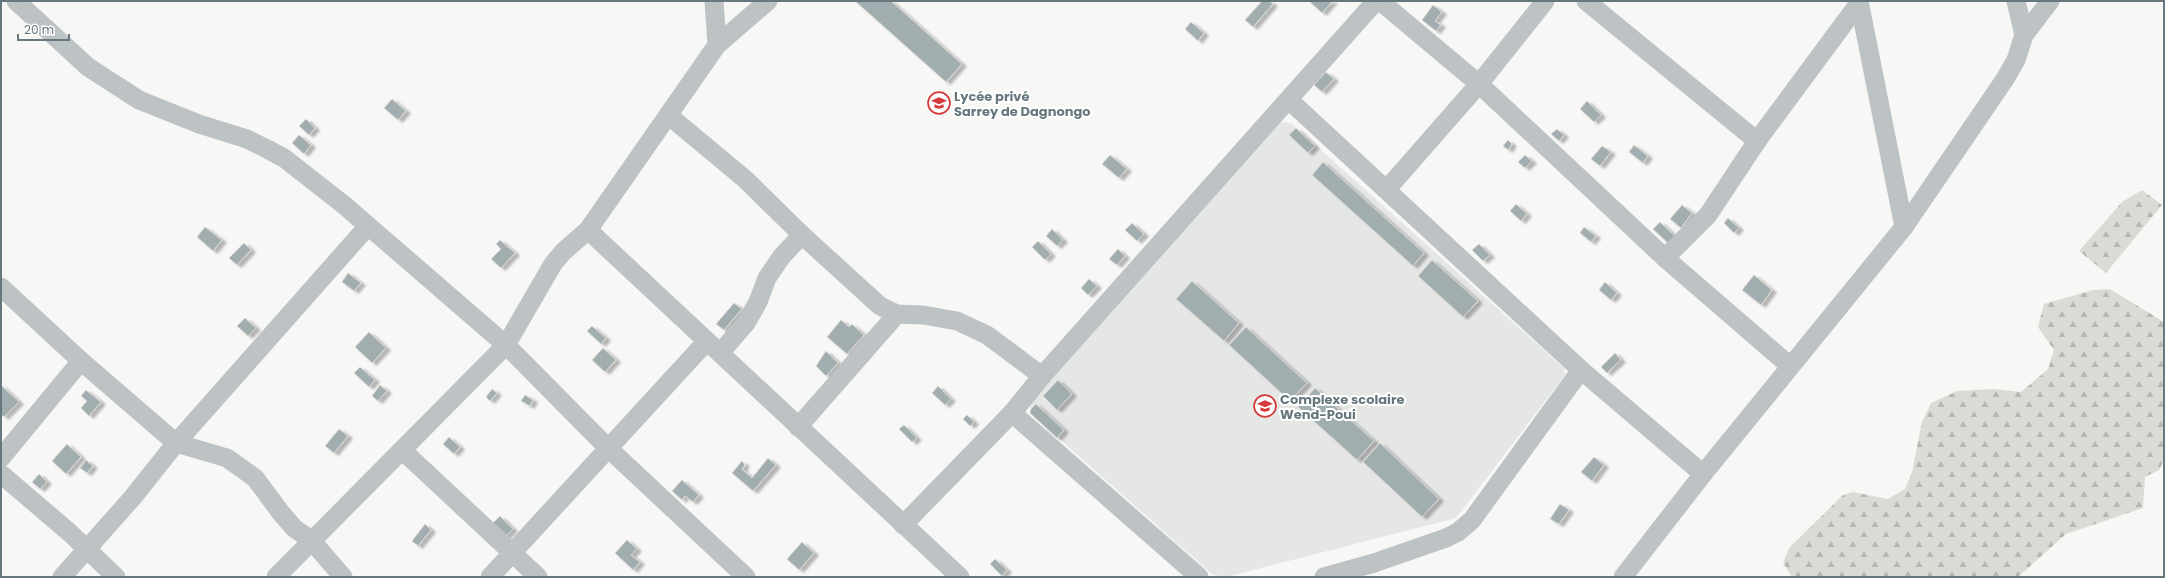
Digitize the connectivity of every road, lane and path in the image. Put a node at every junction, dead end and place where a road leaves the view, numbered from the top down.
1 (16, 1) edge
2 (714, 1) edge
3 (768, 1) edge
4 (1376, 1) edge
5 (1380, 1) edge
6 (1545, 1) edge
7 (1586, 1) edge
8 (2016, 1) edge
9 (2050, 1) edge
10 (1859, 2) edge
11 (2024, 35) junction
12 (717, 45) junction
13 (1479, 84) junction
14 (1289, 100) junction
15 (668, 115) junction
16 (1758, 141) junction
17 (1387, 189) junction
18 (368, 226) junction
19 (1904, 227) junction
20 (588, 230) junction
21 (802, 235) junction
22 (1665, 258) junction
23 (1, 288) edge
24 (897, 314) junction
25 (506, 345) junction
26 (713, 347) junction
27 (81, 361) junction
28 (1790, 366) junction
29 (1582, 370) junction
30 (1042, 376) junction
31 (1012, 413) junction
32 (798, 427) junction
33 (176, 443) junction
34 (608, 448) junction
35 (402, 450) junction
36 (1, 458) edge
37 (1, 474) edge
38 (1703, 474) junction
39 (903, 525) junction
40 (311, 540) junction
41 (86, 550) junction
42 (513, 554) junction
43 (62, 577) edge
44 (116, 577) edge
45 (276, 577) edge
46 (343, 577) edge
47 (490, 577) edge
48 (538, 577) edge
49 (746, 577) edge
50 (960, 577) edge
51 (1199, 577) edge
52 (1324, 577) edge
53 (1623, 577) edge

1 - 18 street
2 - 12 street
3 - 12 street
4 - 14 street
5 - 13 street
6 - 13 street
7 - 16 street
8 - 11 street
9 - 11 street
10 - 16 street
10 - 19 street
11 - 19 street
12 - 15 street
13 - 17 street
13 - 22 street
14 - 17 street
14 - 30 street
15 - 20 street
15 - 21 street
16 - 22 street
17 - 29 street
18 - 25 street
18 - 33 street
19 - 28 street
20 - 25 street
20 - 26 street
21 - 24 street
21 - 26 street
22 - 28 street
23 - 27 street
24 - 30 street
24 - 32 street
25 - 34 street
25 - 35 street
26 - 32 street
26 - 34 street
27 - 33 street
27 - 36 street
28 - 38 street
29 - 38 street
29 - 52 street
30 - 31 street
31 - 39 street
31 - 51 street
32 - 39 street
33 - 40 street
33 - 41 street
34 - 42 street
34 - 49 street
35 - 40 street
35 - 42 street
37 - 41 street
38 - 53 street
39 - 50 street
40 - 45 street
40 - 46 street
41 - 43 street
41 - 44 street
42 - 47 street
42 - 48 street

